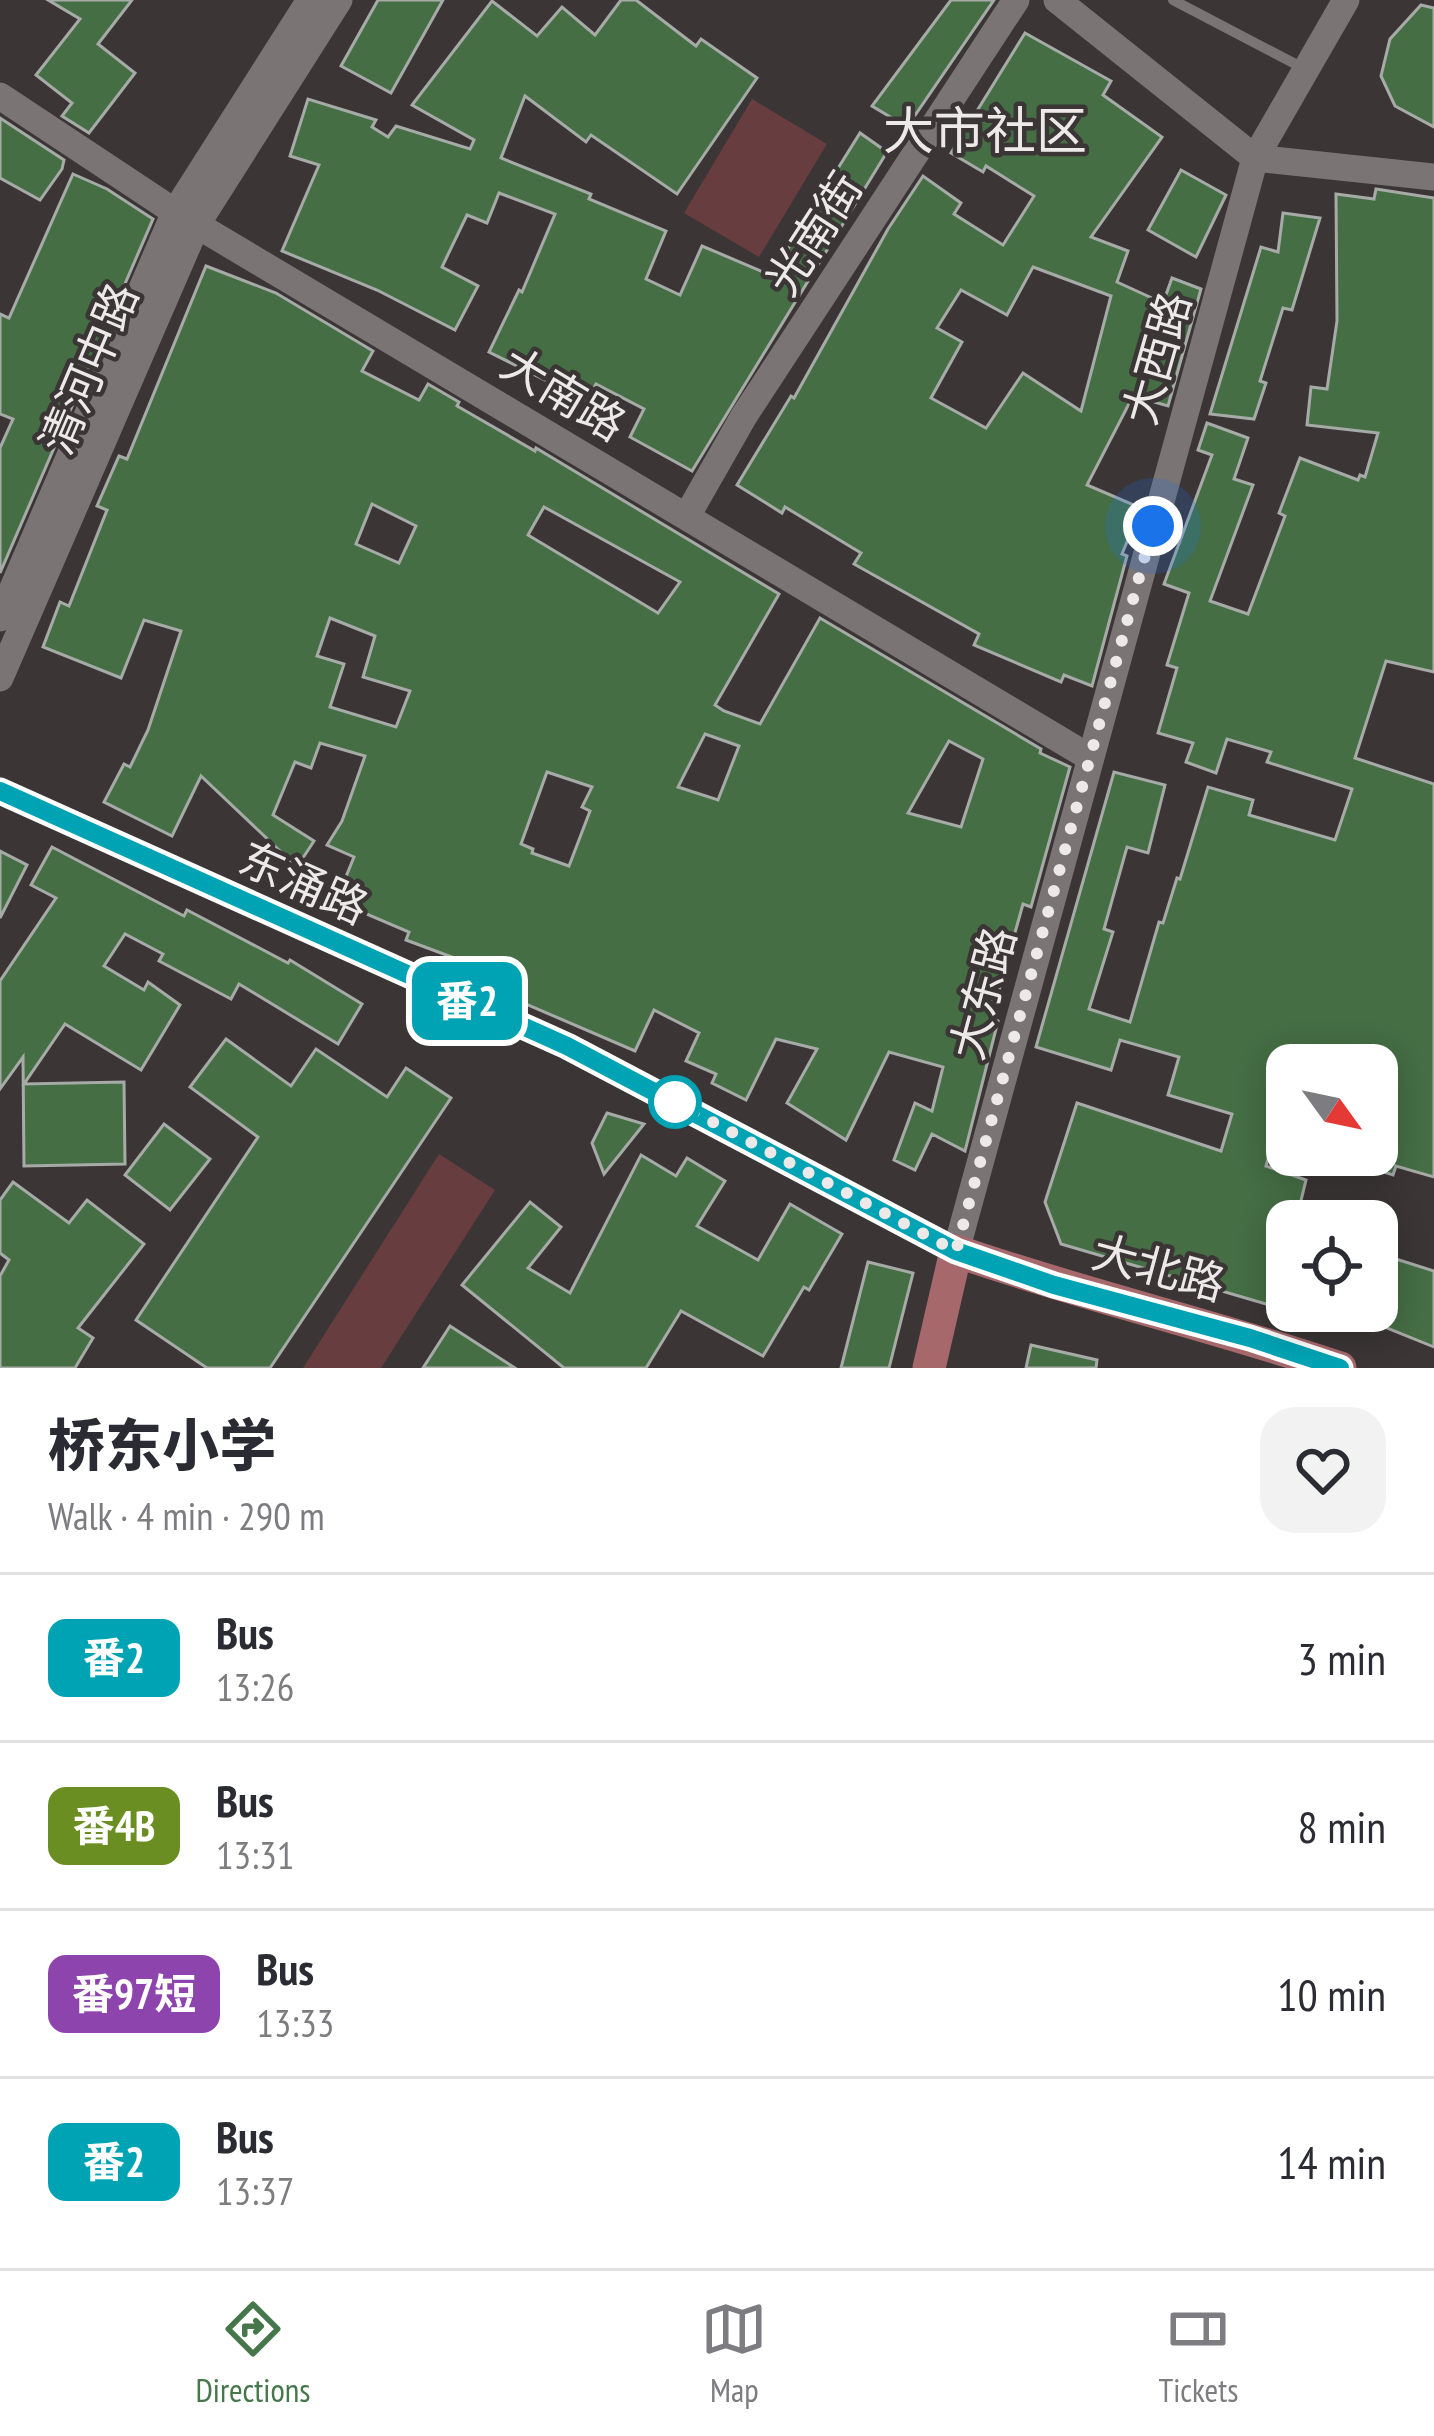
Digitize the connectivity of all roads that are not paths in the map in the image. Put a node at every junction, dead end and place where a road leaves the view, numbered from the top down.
1 (310, 0) edge
2 (339, 0) edge
3 (1016, 0) edge
4 (1057, 0) edge
5 (1173, 0) edge
6 (1207, 0) edge
7 (1346, 0) edge
8 (1202, 14) junction
9 (1306, 70) junction
10 (0, 96) edge
11 (1256, 158) junction
12 (1434, 177) edge
13 (186, 218) junction
14 (687, 516) junction
15 (0, 618) edge
16 (0, 678) edge
17 (1089, 757) junction
18 (0, 791) edge
19 (956, 1251) junction
20 (929, 1368) edge
21 (1340, 1368) edge

1 - 13 street
2 - 13 street
3 - 14 street, 光南街
4 - 11 street
5 - 8 lane
6 - 8 lane
7 - 9 street, 大西路
8 - 9 lane
9 - 11 street, 大西路
10 - 13 street, 大南路
11 - 12 street
11 - 17 street, 大西路
13 - 14 street, 大南路
13 - 15 street, 清河中路
13 - 16 street, 清河中路
14 - 17 street, 大南路
17 - 19 street, 大东路
18 - 19 street, 东涌路
19 - 20 main road
19 - 21 main road, 大北路

